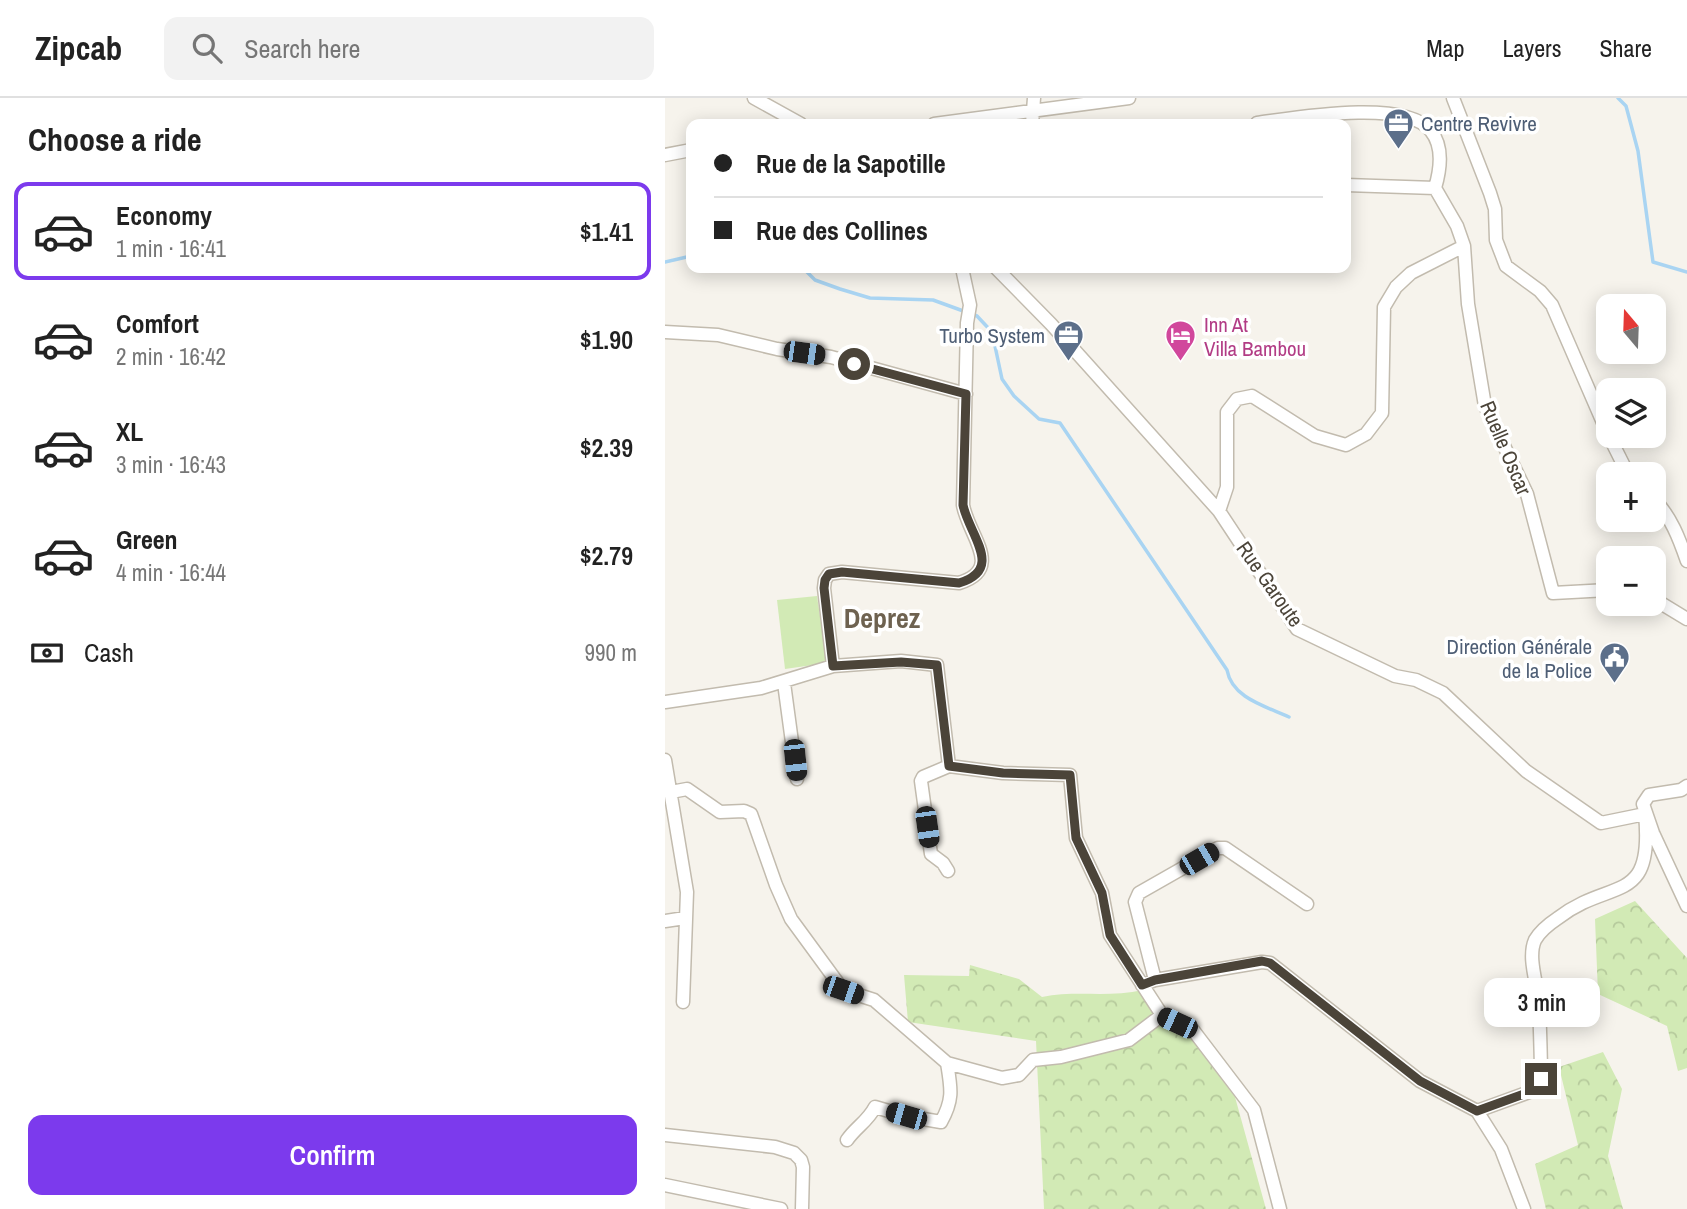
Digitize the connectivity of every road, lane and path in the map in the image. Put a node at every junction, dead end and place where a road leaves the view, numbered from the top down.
1 (754, 98) edge
2 (1129, 98) edge
3 (1453, 98) edge
4 (1033, 111) edge
5 (791, 119) edge
6 (972, 119) edge
7 (1290, 119) edge
8 (686, 151) edge
9 (665, 155) edge
10 (1351, 185) edge
11 (1435, 188) junction
12 (1464, 246) junction
13 (963, 273) edge
14 (1001, 273) edge
15 (665, 332) edge
16 (966, 394) junction
17 (1596, 405) edge
18 (1219, 511) junction
19 (1666, 514) edge
20 (1687, 561) edge
21 (1596, 591) edge
22 (1666, 606) edge
23 (1687, 619) edge
24 (833, 666) junction
25 (783, 682) junction
26 (665, 702) edge
27 (665, 760) edge
28 (949, 766) junction
29 (797, 779) dead end
30 (1687, 786) edge
31 (671, 792) junction
32 (1645, 814) junction
33 (948, 871) dead end
34 (1307, 904) dead end
35 (1687, 906) edge
36 (685, 918) junction
37 (665, 921) edge
38 (1155, 980) junction
39 (1142, 985) junction
40 (683, 1002) dead end
41 (1162, 1015) junction
42 (947, 1063) junction
43 (1477, 1111) junction
44 (665, 1135) edge
45 (847, 1140) dead end
46 (665, 1185) edge
47 (781, 1209) edge
48 (802, 1209) edge
49 (1280, 1209) edge
50 (1524, 1209) edge

1 - 5 street
2 - 4 street
3 - 17 street
4 - 6 street
7 - 11 street
8 - 9 street
10 - 11 street
11 - 12 street
12 - 18 street
12 - 21 street, Ruelle Oscar
13 - 16 street
14 - 18 street, Rue Garoute
15 - 16 street
16 - 24 street
18 - 32 street, Rue Garoute
19 - 20 street
22 - 23 street
24 - 25 street
24 - 28 street
25 - 26 street
25 - 29 street
27 - 31 street
28 - 33 street
28 - 39 street
30 - 32 street
31 - 36 street
31 - 42 street
32 - 35 street
32 - 43 street
34 - 38 street
36 - 37 street
36 - 40 street
38 - 39 street
38 - 43 street
39 - 41 street
41 - 42 street
41 - 49 street
42 - 45 street
43 - 50 street
44 - 48 street
46 - 47 street

